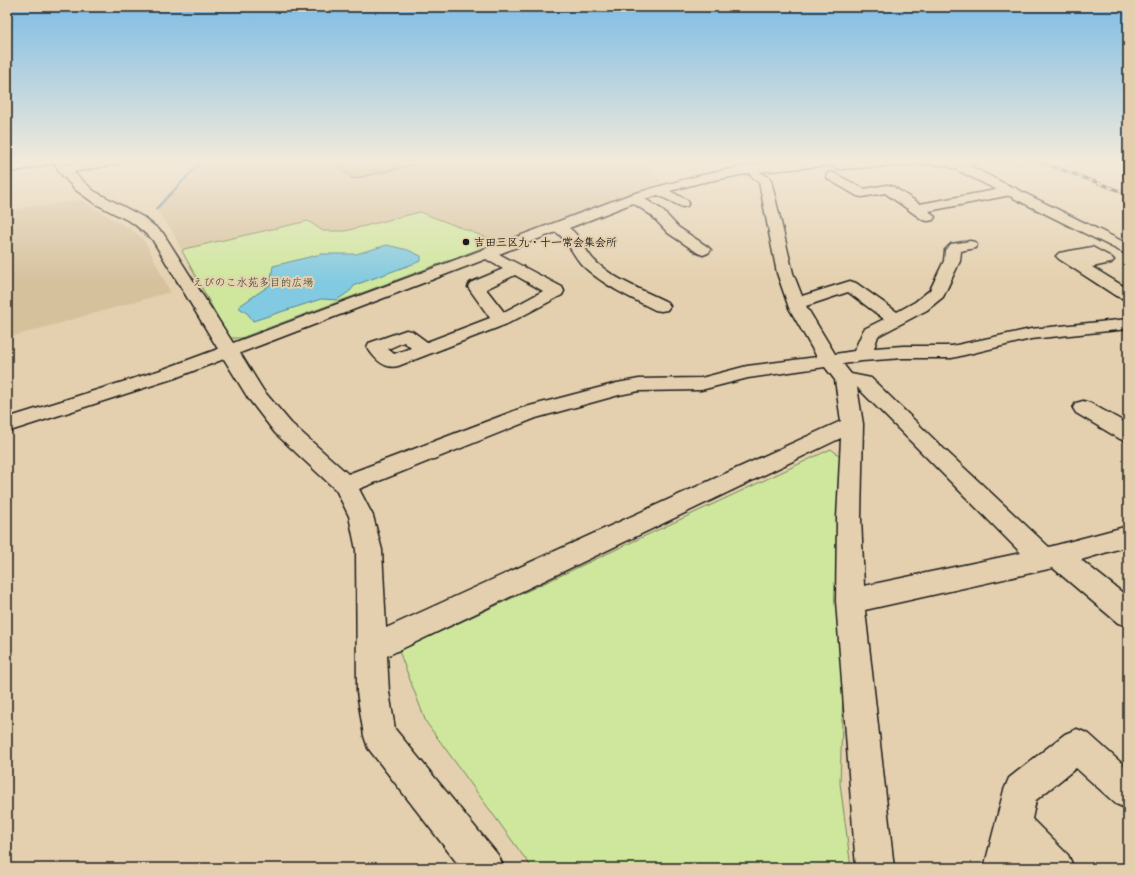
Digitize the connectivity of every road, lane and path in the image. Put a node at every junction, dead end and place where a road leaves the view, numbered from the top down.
1 (102, 201) edge
2 (627, 201) edge
3 (638, 201) edge
4 (678, 201) edge
5 (769, 201) edge
6 (905, 201) edge
7 (972, 201) edge
8 (1030, 201) edge
9 (1043, 201) edge
10 (682, 203) dead end
11 (558, 227) junction
12 (1128, 240) edge
13 (970, 245) dead end
14 (703, 250) dead end
15 (1128, 250) edge
16 (487, 254) junction
17 (1077, 264) dead end
18 (516, 270) junction
19 (1128, 295) edge
20 (797, 303) junction
21 (661, 306) dead end
22 (896, 319) junction
23 (501, 320) junction
24 (1128, 324) edge
25 (424, 348) dead end
26 (228, 351) junction
27 (862, 355) junction
28 (829, 360) junction
29 (845, 379) junction
30 (1083, 408) dead end
31 (852, 424) junction
32 (7, 425) edge
33 (1128, 434) edge
34 (345, 484) junction
35 (1128, 536) edge
36 (1051, 558) junction
37 (850, 601) junction
38 (1128, 614) edge
39 (372, 649) junction
40 (1128, 792) edge
41 (1013, 825) junction
42 (486, 868) edge
43 (875, 868) edge
44 (1003, 868) edge
45 (1055, 868) edge

1 - 26 main road
2 - 11 main road
3 - 14 main road
4 - 10 main road
5 - 20 main road
6 - 7 main road
8 - 15 main road
9 - 12 main road
11 - 16 main road
11 - 21 main road
13 - 22 main road
16 - 18 main road
16 - 26 main road
17 - 19 main road
18 - 23 main road
18 - 23 main road
20 - 22 main road
20 - 28 main road
22 - 27 main road
23 - 25 main road
24 - 27 main road
26 - 32 main road
26 - 34 main road
27 - 28 main road
28 - 29 main road
28 - 34 main road
29 - 31 main road
29 - 36 main road
30 - 33 main road
31 - 37 main road
31 - 39 main road
34 - 39 main road
35 - 36 main road
36 - 37 main road
36 - 38 main road
37 - 43 main road
39 - 42 main road
40 - 41 main road
41 - 44 main road
41 - 45 main road

